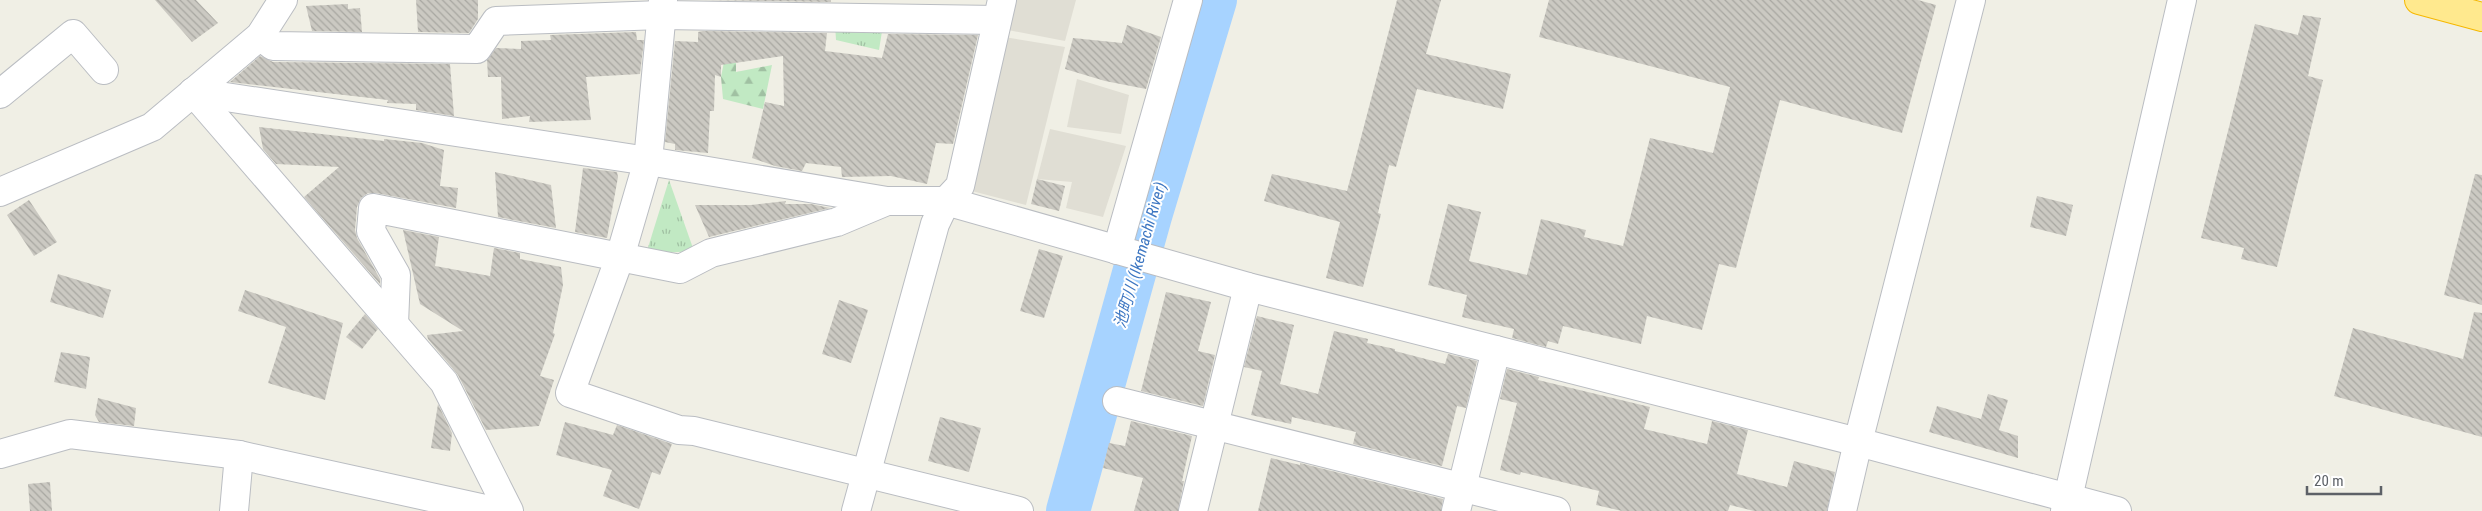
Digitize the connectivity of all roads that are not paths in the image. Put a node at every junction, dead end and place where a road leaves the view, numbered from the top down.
1 (283, 0) edge
2 (1188, 0) edge
3 (1970, 0) edge
4 (2182, 0) edge
5 (2419, 0) edge
6 (662, 7) edge
7 (1000, 10) edge
8 (2482, 17) edge
9 (260, 36) junction
10 (104, 70) dead end
11 (193, 92) junction
12 (0, 94) edge
13 (648, 161) junction
14 (4, 183) edge
15 (887, 201) junction
16 (946, 201) junction
17 (1117, 250) junction
18 (620, 257) junction
19 (1248, 288) junction
20 (394, 324) junction
21 (1496, 350) junction
22 (1117, 401) dead end
23 (1214, 426) junction
24 (1858, 442) junction
25 (0, 454) edge
26 (239, 455) junction
27 (866, 472) junction
28 (1459, 500) edge
29 (2067, 505) edge
30 (234, 511) edge
31 (494, 511) edge
32 (509, 511) edge
33 (856, 511) edge
34 (1019, 511) edge
35 (1193, 511) edge
36 (1556, 511) edge
37 (1842, 511) edge
38 (2117, 511) edge

1 - 9 street
2 - 17 street
3 - 24 street
4 - 29 street
5 - 8 highway
6 - 7 street
6 - 9 street
6 - 13 street
7 - 16 street
9 - 11 street
10 - 12 street
11 - 13 street
11 - 14 street
11 - 20 street
13 - 15 street
13 - 18 street
15 - 16 street
15 - 18 street
16 - 17 street
16 - 27 street
17 - 19 street
18 - 20 street
18 - 27 street
19 - 21 street
19 - 23 street
20 - 32 street
21 - 24 street
21 - 28 street
22 - 23 street
23 - 28 street
23 - 35 street
24 - 29 street
24 - 37 street
25 - 26 street
26 - 30 street
26 - 31 street
27 - 33 street
27 - 34 street
28 - 36 street
29 - 38 street

